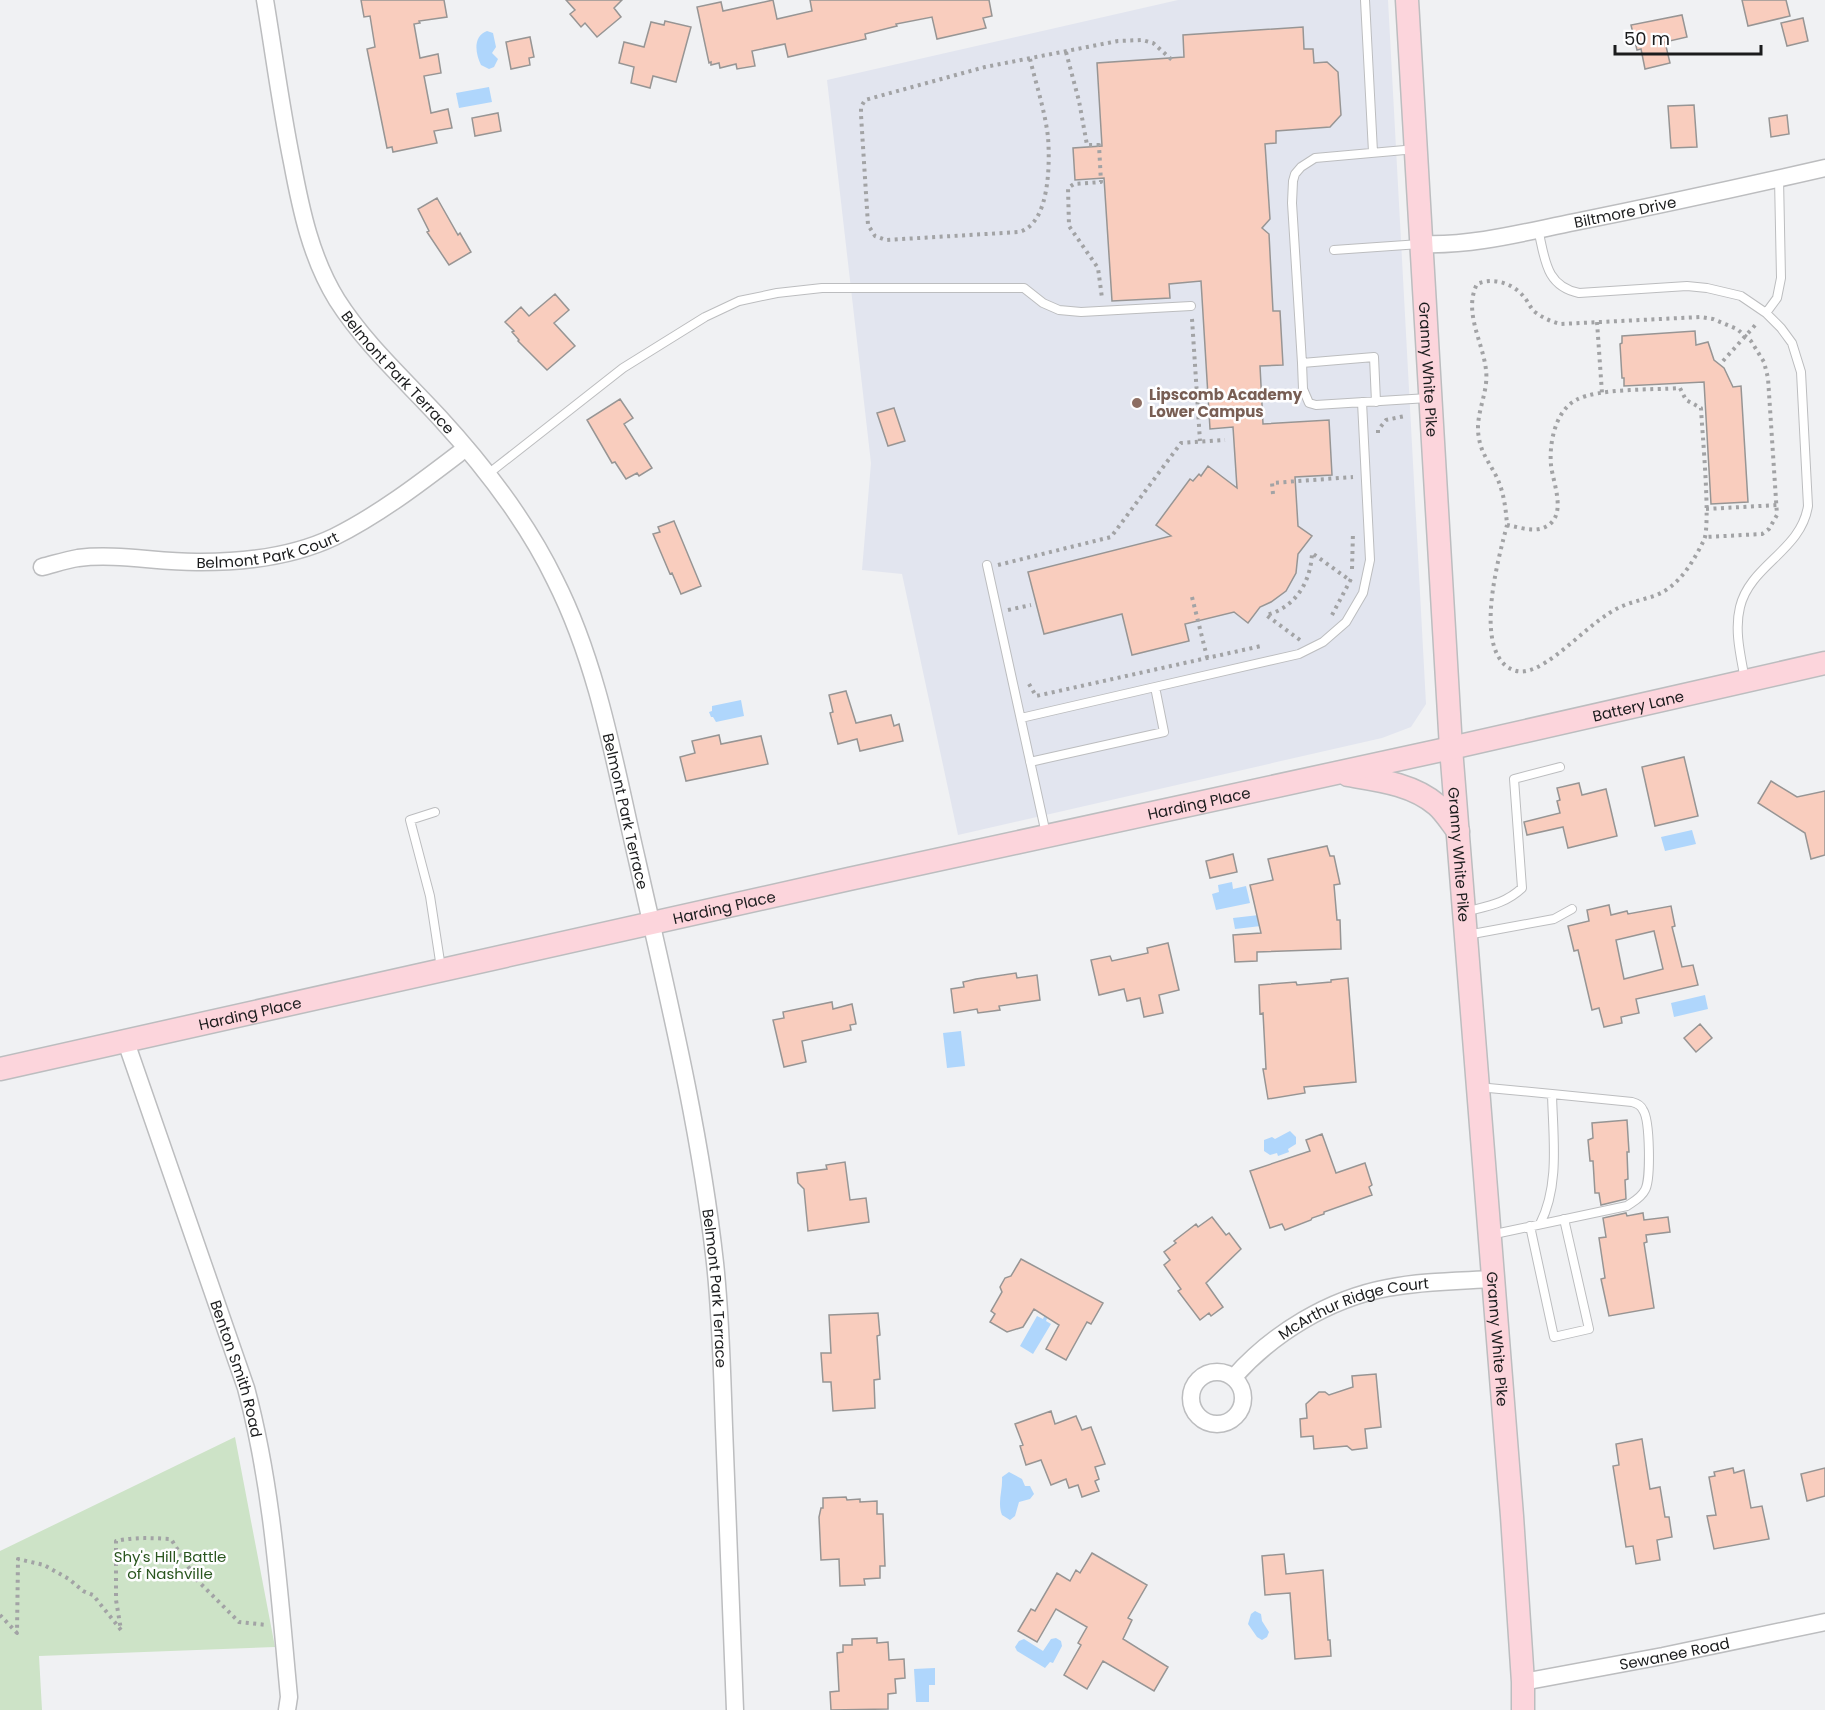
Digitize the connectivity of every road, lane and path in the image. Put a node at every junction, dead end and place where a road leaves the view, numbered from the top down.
1 (265, 0) edge
2 (1365, 0) edge
3 (1407, 0) edge
4 (1066, 52) junction
5 (1030, 59) junction
6 (1172, 60) dead end
7 (1416, 149) junction
8 (1373, 152) junction
9 (1825, 168) edge
10 (1779, 178) junction
11 (1538, 229) junction
12 (1422, 244) junction
13 (1334, 250) dead end
14 (1191, 306) joint
15 (1103, 311) junction
16 (1766, 312) junction
17 (1597, 322) junction
18 (1746, 335) junction
19 (1723, 361) dead end
20 (1302, 363) junction
21 (1602, 393) junction
22 (1430, 398) junction
23 (1362, 402) junction
24 (1376, 402) junction
25 (1405, 416) dead end
26 (1378, 437) dead end
27 (1225, 440) dead end
28 (1200, 441) junction
29 (466, 448) junction
30 (1350, 466) dead end
31 (488, 474) junction
32 (1366, 476) junction
33 (1351, 477) junction
34 (1351, 489) dead end
35 (1273, 494) dead end
36 (1778, 506) junction
37 (1706, 509) junction
38 (1352, 523) dead end
39 (1507, 525) junction
40 (1706, 537) junction
41 (1000, 564) junction
42 (987, 566) joint
43 (42, 567) dead end
44 (1002, 575) dead end
45 (1351, 581) junction
46 (1364, 590) junction
47 (1192, 597) dead end
48 (1030, 604) dead end
49 (1010, 607) dead end
50 (998, 613) junction
51 (1012, 618) dead end
52 (1329, 621) dead end
53 (1308, 633) dead end
54 (1298, 638) junction
55 (1287, 641) dead end
56 (1264, 646) dead end
57 (1312, 648) junction
58 (1207, 658) junction
59 (1825, 663) edge
60 (1211, 674) junction
61 (1745, 681) junction
62 (1027, 683) dead end
63 (1155, 687) junction
64 (1021, 718) junction
65 (1451, 748) junction
66 (1030, 762) junction
67 (1560, 767) dead end
68 (1335, 772) junction
69 (435, 812) dead end
70 (1458, 831) junction
71 (1047, 836) junction
72 (1572, 909) dead end
73 (1464, 912) junction
74 (652, 925) junction
75 (1467, 935) junction
76 (442, 971) junction
77 (126, 1042) junction
78 (0, 1069) edge
79 (1478, 1087) junction
80 (1552, 1094) junction
81 (1564, 1219) junction
82 (1539, 1224) junction
83 (1530, 1226) junction
84 (1490, 1235) junction
85 (1493, 1279) junction
86 (1234, 1377) dead end
87 (0, 1615) edge
88 (1825, 1622) edge
89 (282, 1625) junction
90 (1523, 1682) junction
91 (287, 1710) edge
92 (735, 1710) edge
93 (1523, 1710) edge

1 - 29 street, Belmont Park Terrace
2 - 8 lane
3 - 7 main road, Granny White Pike
4 - 5 path
4 - 6 path
4 - 15 path
5 - 5 path
7 - 8 lane
7 - 12 main road, Granny White Pike
8 - 20 lane
9 - 10 street, Biltmore Drive
10 - 11 street, Biltmore Drive
10 - 16 lane
11 - 12 street, Biltmore Drive
11 - 16 lane
12 - 13 lane
12 - 22 main road, Granny White Pike
14 - 15 lane
14 - 28 path
15 - 31 lane
16 - 18 path
16 - 61 lane
17 - 18 path
17 - 21 path
17 - 39 path
18 - 19 path
18 - 36 path
20 - 23 lane
20 - 24 lane
21 - 37 path
21 - 39 path
22 - 24 lane
22 - 65 main road, Granny White Pike
23 - 24 lane
23 - 32 lane
25 - 26 path
27 - 28 path
28 - 41 path
29 - 31 street, Belmont Park Terrace
29 - 43 street, Belmont Park Court
30 - 33 path
31 - 74 street, Belmont Park Terrace
32 - 33 path
32 - 46 lane
33 - 34 path
33 - 35 path
36 - 37 path
36 - 40 path
37 - 40 path
38 - 45 path
39 - 40 path
41 - 42 path
41 - 44 path
42 - 50 lane
45 - 46 path
45 - 52 path
45 - 54 path
46 - 57 lane
47 - 58 path
48 - 50 path
49 - 51 path
50 - 64 lane
53 - 54 path
54 - 55 path
54 - 57 path
56 - 58 path
57 - 60 lane
58 - 60 path
58 - 62 path
59 - 61 main road, Battery Lane
60 - 63 lane
61 - 65 main road, Battery Lane
63 - 64 lane
63 - 66 lane
64 - 66 lane
65 - 68 main road, Harding Place
65 - 70 main road, Granny White Pike
66 - 71 lane
67 - 73 lane
68 - 70 main road
68 - 71 main road, Harding Place
69 - 76 lane
70 - 73 main road, Granny White Pike
71 - 74 main road, Harding Place
72 - 75 lane
73 - 75 main road, Granny White Pike
74 - 76 main road, Harding Place
74 - 92 street, Belmont Park Terrace
75 - 79 main road, Granny White Pike
76 - 77 main road, Harding Place
77 - 78 main road, Harding Place
77 - 89 street, Benton Smith Road
79 - 80 lane
79 - 84 main road, Granny White Pike
80 - 81 lane
80 - 82 lane
81 - 82 lane
81 - 83 lane
82 - 83 lane
83 - 84 lane
84 - 85 main road, Granny White Pike
85 - 86 street, McArthur Ridge Court
85 - 90 main road, Granny White Pike
87 - 89 path
88 - 90 street, Sewanee Road
89 - 91 street, Benton Smith Road
90 - 93 main road, Granny White Pike

